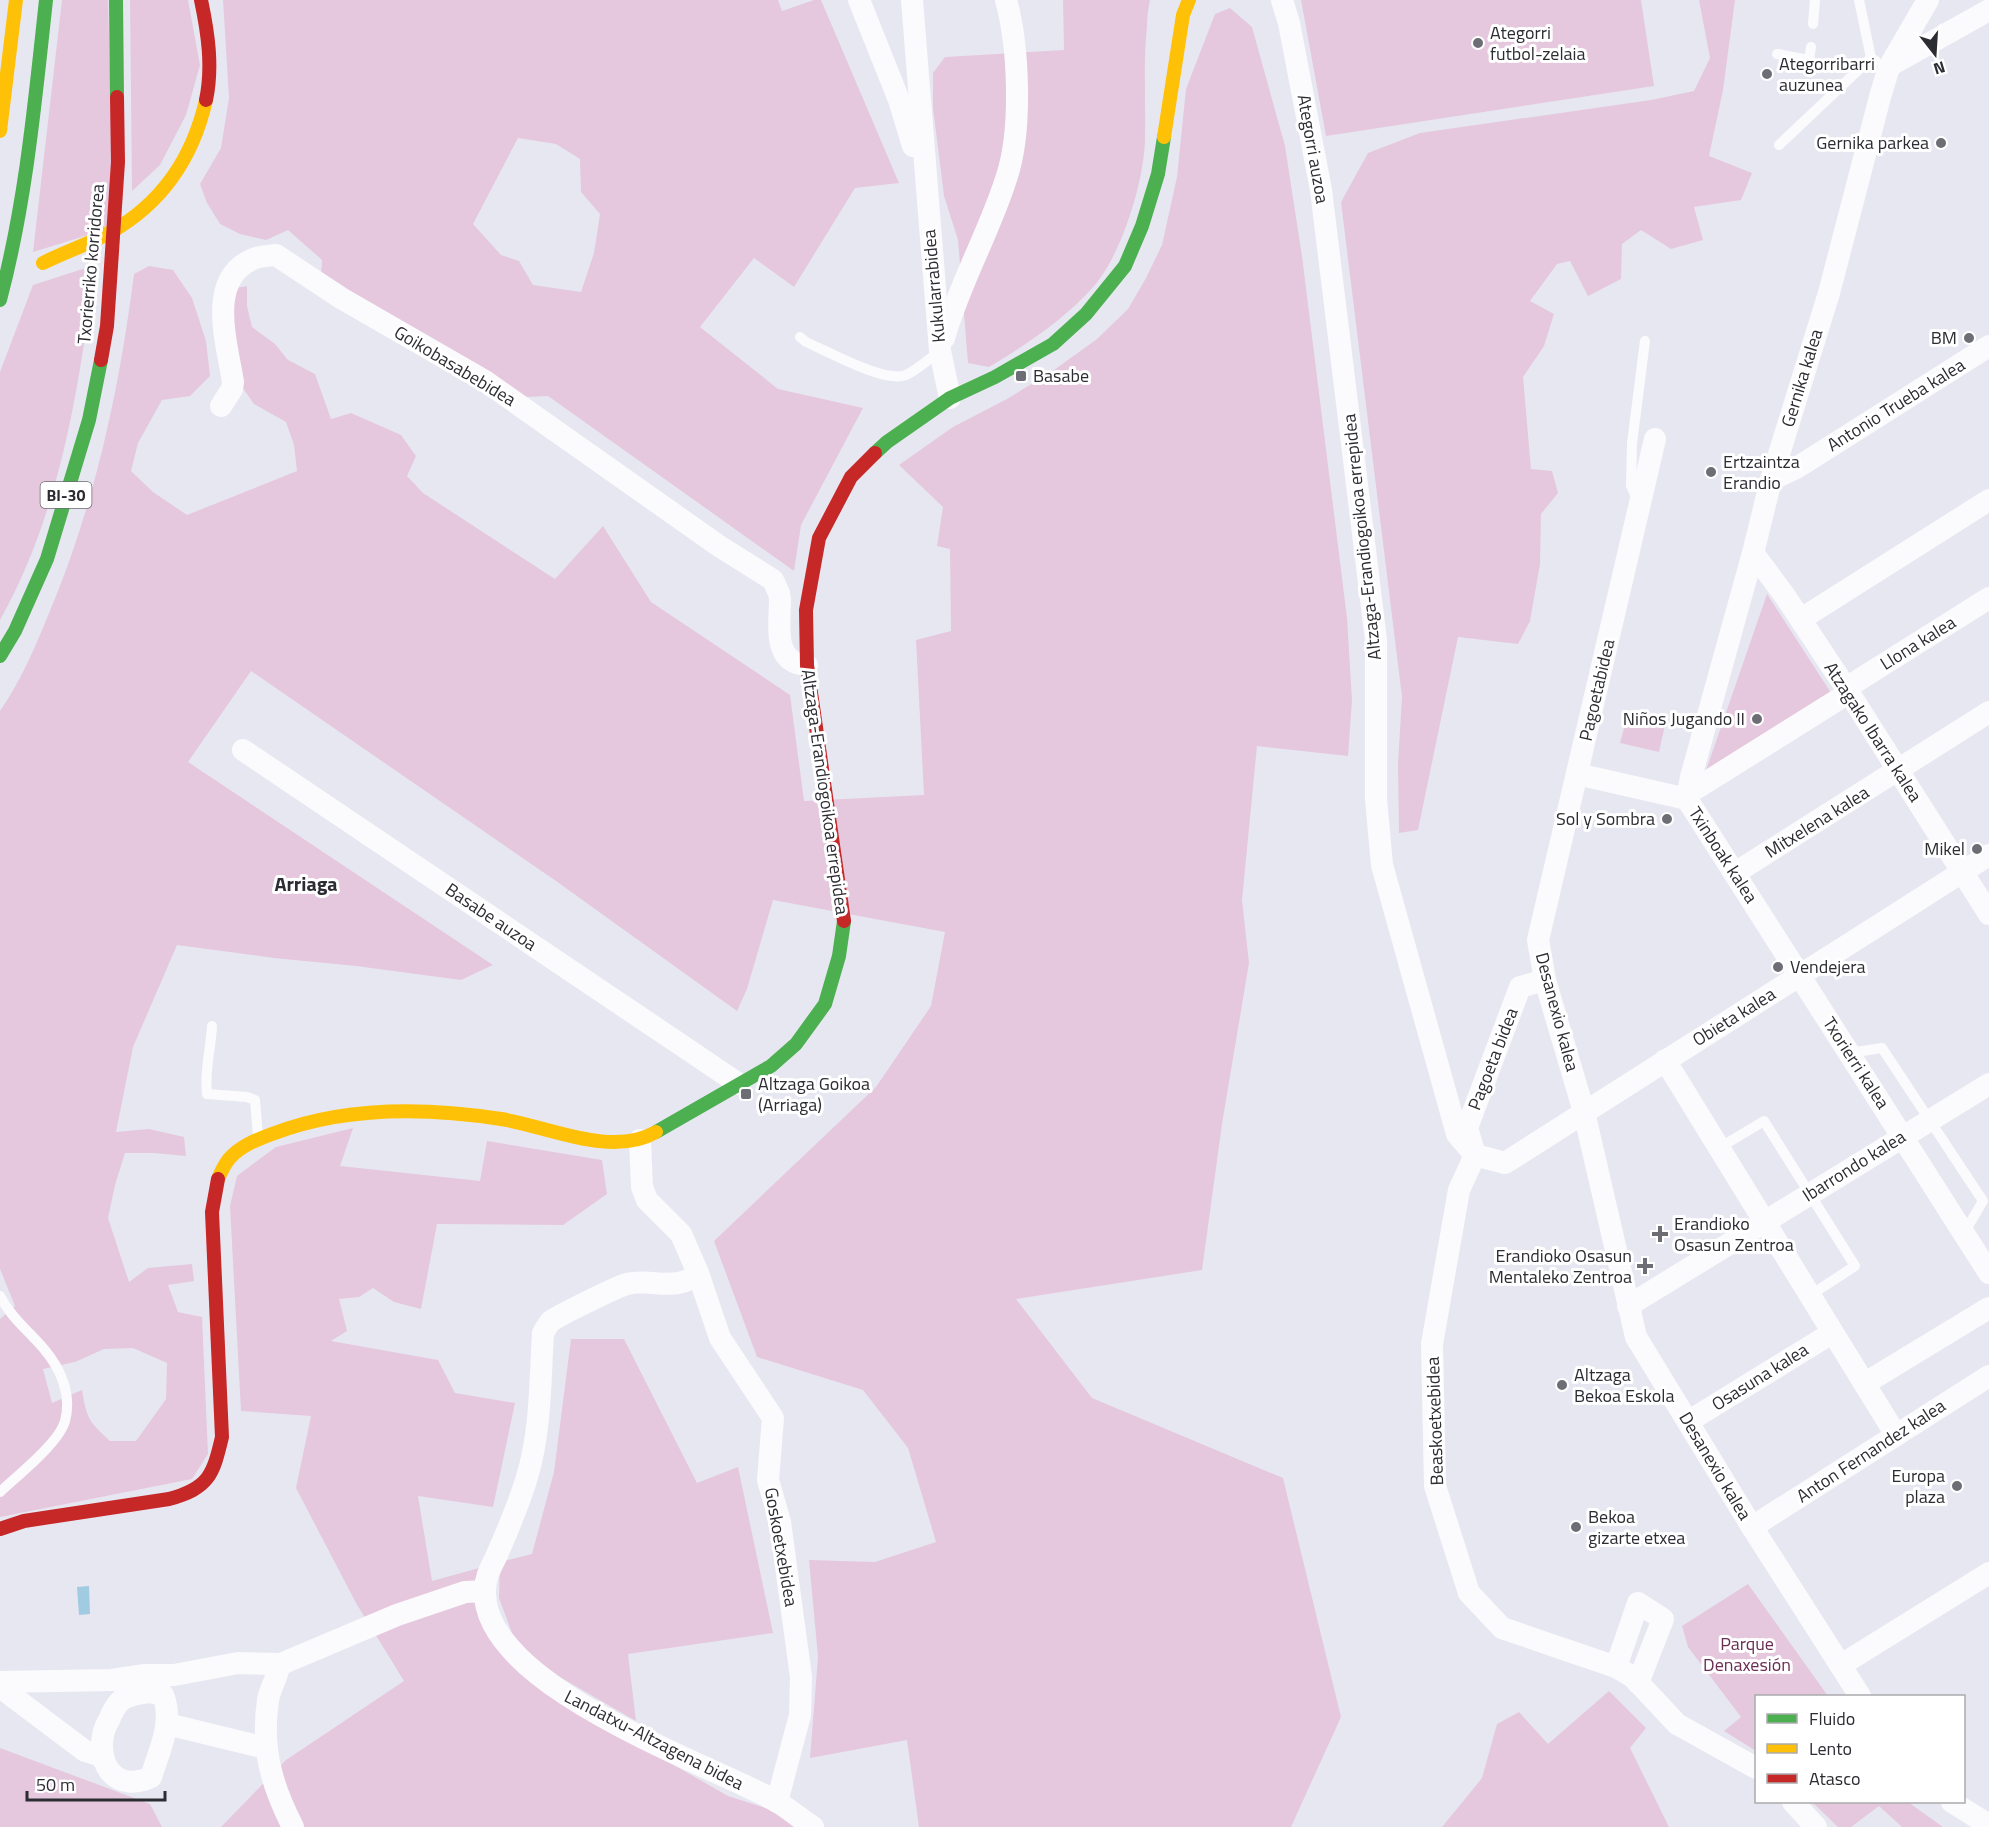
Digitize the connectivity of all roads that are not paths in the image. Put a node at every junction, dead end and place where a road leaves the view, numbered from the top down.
1 (16, 0) edge
2 (46, 0) edge
3 (116, 0) edge
4 (201, 0) edge
5 (859, 0) edge
6 (912, 0) edge
7 (1006, 0) edge
8 (1189, 0) edge
9 (1282, 0) edge
10 (1815, 0) edge
11 (1859, 0) edge
12 (1928, 0) edge
13 (1989, 10) edge
14 (1813, 24) dead end
15 (1811, 47) dead end
16 (1777, 54) dead end
17 (1880, 63) junction
18 (0, 131) edge
19 (1779, 145) dead end
20 (926, 188) junction
21 (43, 263) dead end
22 (1335, 299) joint
23 (0, 300) edge
24 (800, 337) dead end
25 (1645, 341) dead end
26 (1989, 345) edge
27 (940, 351) junction
28 (950, 398) junction
29 (221, 406) dead end
30 (1654, 439) dead end
31 (1771, 480) junction
32 (1989, 500) edge
33 (1640, 505) junction
34 (1753, 553) junction
35 (1989, 598) edge
36 (1801, 620) junction
37 (0, 656) edge
38 (807, 665) junction
39 (1842, 694) junction
40 (1989, 712) edge
41 (243, 750) dead end
42 (1898, 771) junction
43 (1577, 774) junction
44 (1692, 793) junction
45 (1989, 855) edge
46 (1963, 871) junction
47 (1735, 873) junction
48 (1989, 914) edge
49 (1538, 940) joint
50 (1799, 975) junction
51 (1545, 980) junction
52 (212, 1026) dead end
53 (1849, 1053) junction
54 (1665, 1060) junction
55 (739, 1084) junction
56 (1989, 1084) edge
57 (1584, 1112) junction
58 (1930, 1120) junction
59 (1904, 1136) junction
60 (259, 1139) junction
61 (640, 1140) junction
62 (1719, 1148) junction
63 (1475, 1155) junction
64 (1809, 1194) junction
65 (1765, 1222) junction
66 (1964, 1233) junction
67 (698, 1273) junction
68 (1989, 1273) edge
69 (0, 1296) edge
70 (1809, 1296) junction
71 (1628, 1306) junction
72 (1989, 1308) edge
73 (1832, 1333) junction
74 (1989, 1376) edge
75 (1872, 1379) dead end
76 (1689, 1421) junction
77 (1896, 1435) junction
78 (0, 1492) edge
79 (1752, 1527) junction
80 (0, 1529) edge
81 (1989, 1573) edge
82 (484, 1591) junction
83 (281, 1664) dead end
84 (1841, 1665) junction
85 (1616, 1667) junction
86 (0, 1682) edge
87 (1638, 1683) junction
88 (169, 1685) junction
89 (0, 1687) edge
90 (1859, 1695) edge
91 (167, 1724) junction
92 (266, 1748) junction
93 (102, 1756) junction
94 (1755, 1767) edge
95 (777, 1802) junction
96 (1794, 1803) edge
97 (1954, 1803) edge
98 (1989, 1825) edge
99 (293, 1827) edge
100 (813, 1827) edge
101 (1816, 1827) edge

1 - 18 main road
2 - 23 main road
3 - 37 main road, Txorierriko korridorea / BI-30
4 - 21 main road
5 - 20 street
6 - 20 street, Kukularrabidea
7 - 27 street, Kukularrabidea
8 - 28 main road, Altzaga-Erandiogoikoa errepidea
9 - 22 street, Ategorri auzoa
10 - 14 lane
11 - 17 lane
12 - 17 street, Gernika kalea
13 - 17 street
15 - 16 lane
17 - 19 lane
17 - 31 street, Gernika kalea
20 - 27 street, Kukularrabidea
22 - 63 street, Altzaga-Erandiogoikoa errepidea
24 - 27 lane
25 - 33 lane
26 - 31 street, Antonio Trueba kalea
27 - 28 street
28 - 38 main road, Altzaga-Erandiogoikoa errepidea
29 - 38 street, Goikobasabebidea
30 - 33 street, Pagoetabidea
31 - 34 street, Gernika kalea
32 - 36 street
33 - 43 street, Pagoetabidea
34 - 36 street, Atzagako Ibarra kalea
34 - 44 street, Gernika kalea
35 - 39 street, Llona kalea
36 - 39 street, Atzagako Ibarra kalea
38 - 55 main road, Altzaga-Erandiogoikoa errepidea
39 - 42 street, Atzagako Ibarra kalea
39 - 44 street, Llona kalea
40 - 42 street, Mitxelena kalea
41 - 55 street, Basabe auzoa
42 - 46 street, Atzagako Ibarra kalea
42 - 47 street, Mitxelena kalea
43 - 44 street, Txinboak kalea
43 - 49 street, Pagoetabidea
44 - 47 street, Txinboak kalea
45 - 46 street, Obieta kalea
46 - 48 street, Atzagako Ibarra kalea
46 - 50 street, Obieta kalea
47 - 50 street, Txinboak kalea
49 - 51 street, Desanexio kalea
50 - 53 street, Txorierri kalea
50 - 54 street, Obieta kalea
51 - 57 street, Desanexio kalea
51 - 63 street, Pagoeta bidea
52 - 60 lane
53 - 58 lane
53 - 59 street, Txorierri kalea
54 - 57 street, Obieta kalea
54 - 62 street
55 - 61 main road, Altzaga-Erandiogoikoa errepidea
56 - 58 street, Ibarrondo kalea
57 - 63 street, Obieta kalea
57 - 71 street, Desanexio kalea
58 - 59 street, Ibarrondo kalea
58 - 66 lane
59 - 64 street, Ibarrondo kalea
59 - 66 street, Txorierri kalea
60 - 61 main road, Altzaga-Erandiogoikoa errepidea
60 - 80 main road, Altzaga-Erandiogoikoa errepidea
61 - 67 street, Goskoetxebidea
62 - 64 lane
62 - 65 street
63 - 85 street, Beaskoetxebidea
64 - 65 street, Ibarrondo kalea
64 - 70 lane
65 - 70 street
65 - 71 street, Ibarrondo kalea
66 - 68 street, Txorierri kalea
67 - 82 street
67 - 95 street, Goskoetxebidea
69 - 78 lane
70 - 73 street
71 - 76 street, Desanexio kalea
72 - 75 street
73 - 76 street, Osasuna kalea
73 - 77 street
74 - 77 street, Anton Fernandez kalea
76 - 79 street, Desanexio kalea
77 - 79 street, Anton Fernandez kalea
79 - 84 street, Desanexio kalea
81 - 84 street
82 - 83 street
82 - 95 street, Landatxu-Altzagena bidea
84 - 90 street, Desanexio kalea
85 - 87 street, Beaskoetxebidea
85 - 87 street
86 - 88 street
87 - 94 street, Beaskoetxebidea
88 - 91 street
88 - 92 street
88 - 93 street
89 - 93 street
91 - 92 street
91 - 93 street
92 - 99 street
95 - 100 street
96 - 101 street
97 - 98 street

